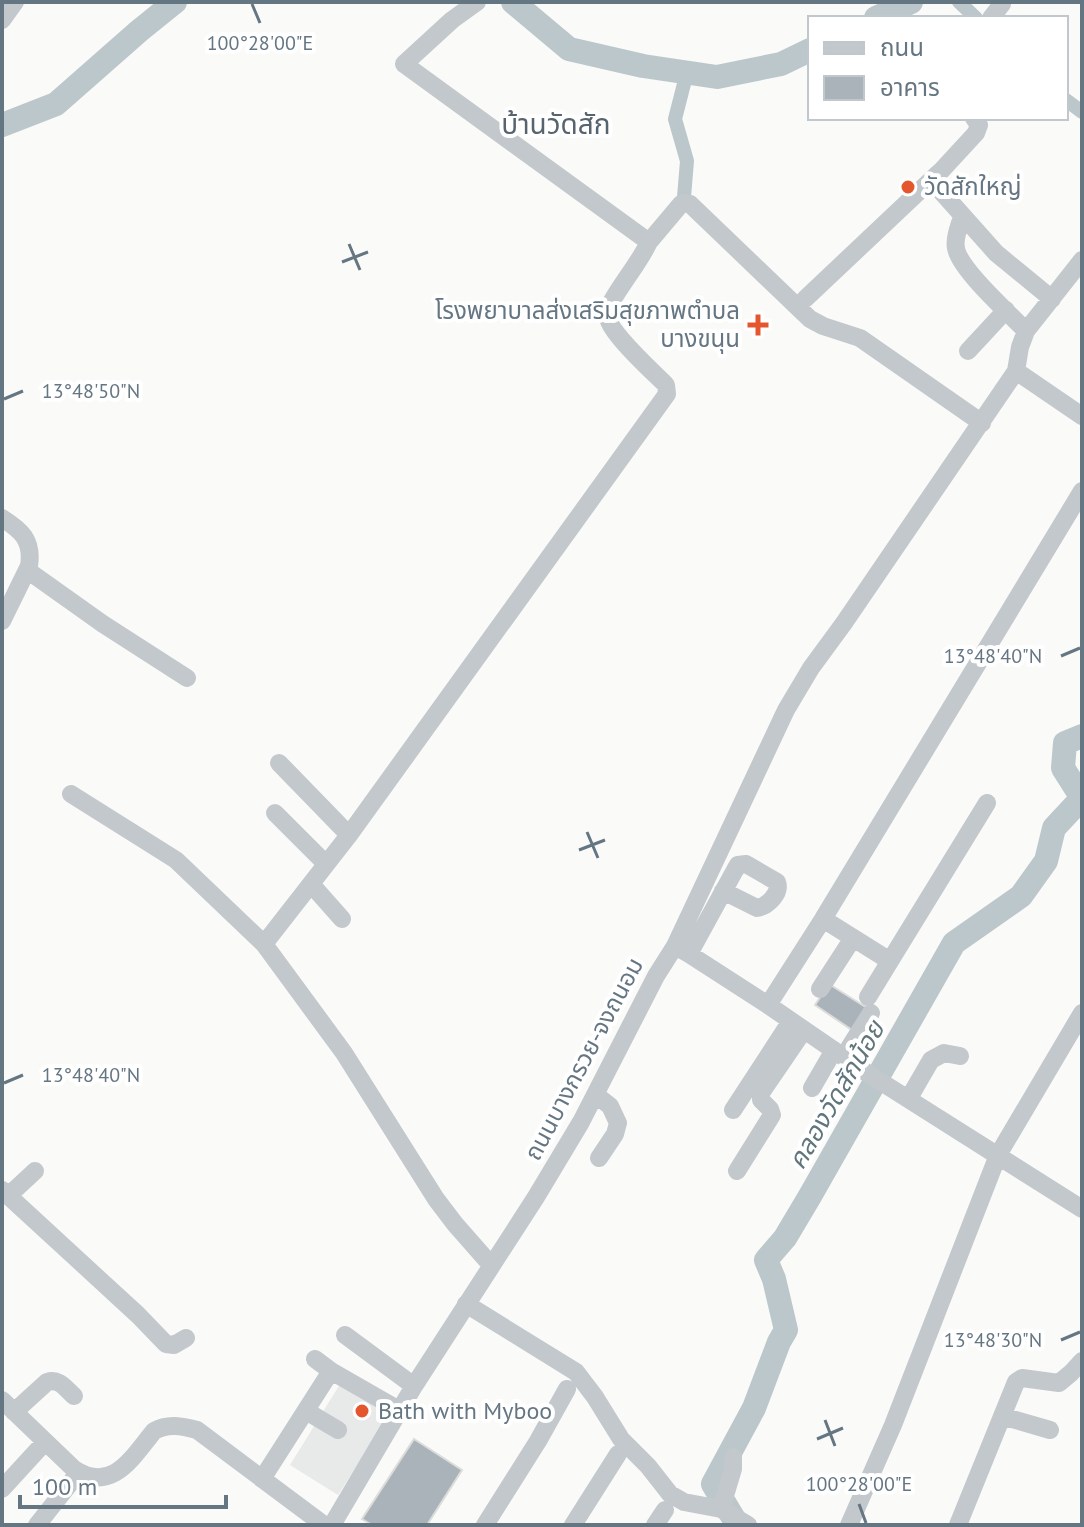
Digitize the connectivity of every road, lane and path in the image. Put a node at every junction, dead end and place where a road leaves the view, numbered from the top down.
1 (15, 2) edge
2 (477, 2) edge
3 (2, 20) edge
4 (976, 120) edge
5 (931, 180) junction
6 (962, 217) junction
7 (649, 242) junction
8 (996, 253) junction
9 (1082, 260) edge
10 (973, 276) junction
11 (805, 299) dead end
12 (1052, 299) junction
13 (1006, 310) junction
14 (1026, 331) junction
15 (968, 351) dead end
16 (1016, 371) junction
17 (1082, 416) edge
18 (982, 423) junction
19 (1082, 491) edge
20 (2, 518) edge
21 (27, 570) junction
22 (2, 621) edge
23 (187, 678) dead end
24 (279, 763) dead end
25 (71, 794) dead end
26 (987, 803) dead end
27 (275, 813) dead end
28 (349, 835) junction
29 (326, 864) junction
30 (311, 884) junction
31 (723, 891) dead end
32 (342, 919) dead end
33 (823, 919) junction
34 (853, 938) junction
35 (264, 944) junction
36 (682, 950) junction
37 (890, 961) junction
38 (820, 989) dead end
39 (768, 1005) junction
40 (1082, 1013) edge
41 (797, 1026) junction
42 (839, 1053) junction
43 (960, 1056) dead end
44 (812, 1088) dead end
45 (596, 1095) junction
46 (909, 1098) junction
47 (733, 1110) dead end
48 (998, 1155) junction
49 (599, 1158) dead end
50 (35, 1171) dead end
51 (737, 1171) dead end
52 (5, 1193) edge
53 (1082, 1209) edge
54 (491, 1265) junction
55 (466, 1304) junction
56 (345, 1335) dead end
57 (186, 1338) dead end
58 (315, 1359) dead end
59 (1082, 1361) edge
60 (331, 1371) junction
61 (414, 1386) junction
62 (567, 1389) dead end
63 (74, 1396) dead end
64 (8, 1406) edge
65 (399, 1410) junction
66 (306, 1411) junction
67 (1002, 1416) junction
68 (338, 1430) dead end
69 (1050, 1430) dead end
70 (45, 1442) junction
71 (618, 1454) dead end
72 (733, 1457) dead end
73 (79, 1472) junction
74 (262, 1479) junction
75 (2, 1489) edge
76 (721, 1509) junction
77 (37, 1525) edge
78 (324, 1525) edge
79 (332, 1525) edge
80 (485, 1525) edge
81 (573, 1525) edge
82 (748, 1525) edge
83 (849, 1525) edge
84 (958, 1525) edge

1 - 3 street
2 - 7 street
4 - 5 street
5 - 6 street
5 - 11 street
6 - 8 street
6 - 10 street
7 - 18 street
7 - 28 street
8 - 10 street
8 - 12 street
9 - 12 street
10 - 13 street
12 - 14 street
13 - 14 street
13 - 15 street
14 - 16 street
16 - 17 street
16 - 18 street
18 - 36 street
19 - 33 street
20 - 21 street
21 - 22 street
21 - 23 street
24 - 28 street
25 - 35 street
26 - 37 street
27 - 29 street
28 - 29 street
29 - 30 street
30 - 32 street
30 - 35 street
31 - 36 street
33 - 34 street
33 - 39 street
34 - 37 street
34 - 38 street
35 - 54 street
36 - 39 street
36 - 45 street, ถนนบางกรวย-จงถนอม
37 - 42 street
39 - 41 street
40 - 48 street
41 - 42 street
41 - 47 street
41 - 51 street
42 - 44 street
42 - 46 street
43 - 46 street
45 - 49 street
45 - 54 street, ถนนบางกรวย-จงถนอม
46 - 48 street
48 - 53 street
48 - 83 street
50 - 52 street
52 - 57 street
54 - 55 street, ถนนบางกรวย-จงถนอม
55 - 61 street, ถนนบางกรวย-จงถนอม
55 - 76 street
56 - 61 street
58 - 60 street
59 - 67 street
60 - 65 street
60 - 66 street
61 - 65 street, ถนนบางกรวย-จงถนอม
62 - 80 street
63 - 64 street
64 - 70 street
65 - 79 street, ถนนบางกรวย-จงถนอม
66 - 68 street
66 - 74 street
67 - 69 street
67 - 84 street
70 - 73 street
70 - 75 street
71 - 81 street
72 - 76 street
73 - 74 street
73 - 77 street
74 - 78 street
76 - 82 street

